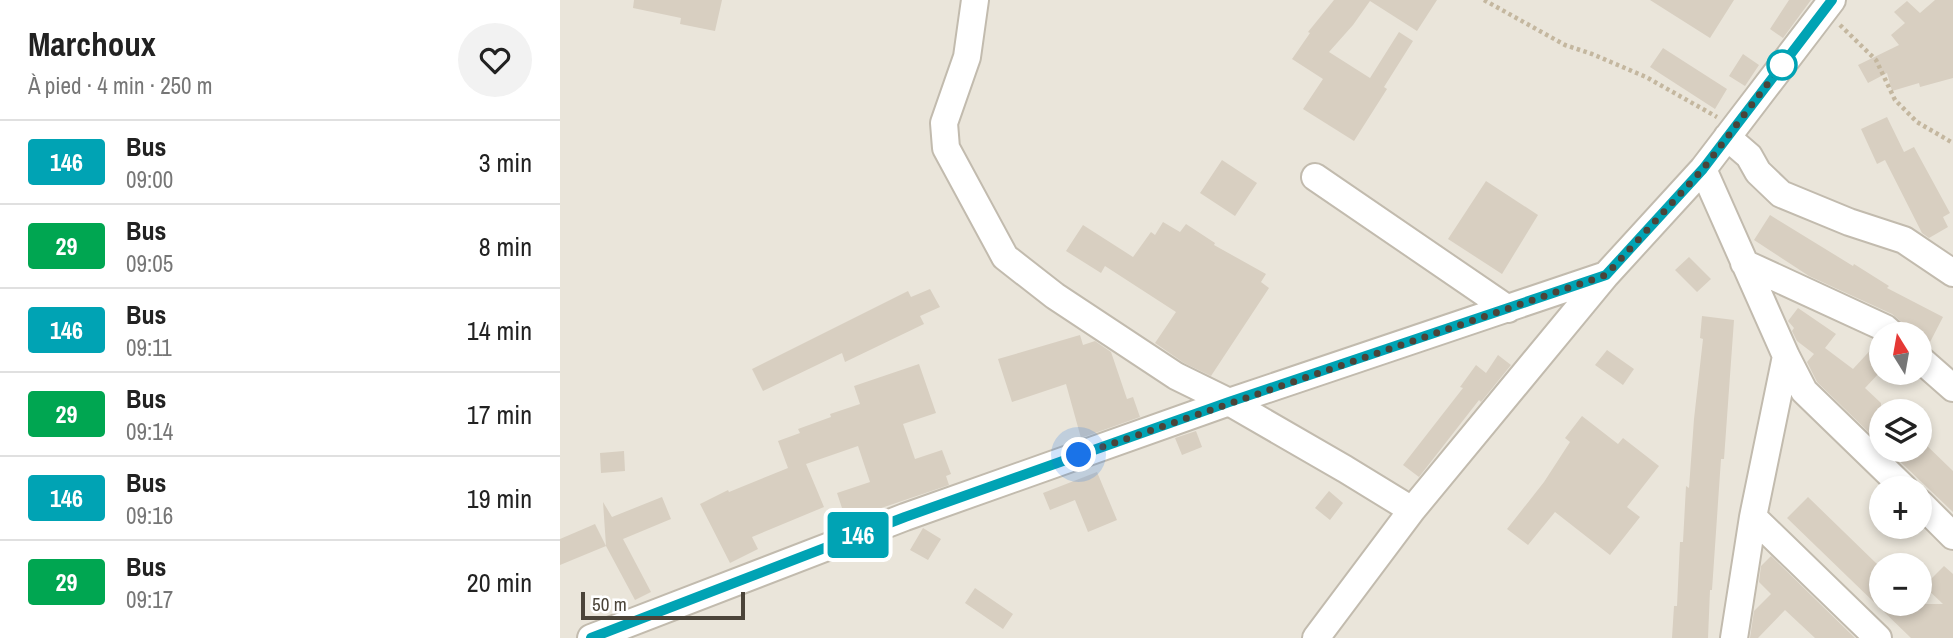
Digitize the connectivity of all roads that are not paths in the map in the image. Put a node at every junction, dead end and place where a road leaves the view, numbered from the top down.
1 (975, 0) edge
2 (1829, 5) edge
3 (1730, 133) junction
4 (1703, 169) junction
5 (1315, 177) dead end
6 (1744, 263) junction
7 (1947, 264) edge
8 (1606, 275) junction
9 (1508, 309) junction
10 (1872, 322) edge
11 (1786, 356) junction
12 (1932, 370) edge
13 (1953, 388) edge
14 (1229, 402) junction
15 (1892, 476) edge
16 (1412, 510) junction
17 (1932, 515) edge
18 (1753, 517) junction
19 (1953, 536) edge
20 (590, 638) edge
21 (1316, 638) edge
22 (1734, 638) edge
23 (1878, 638) edge

1 - 14 street
2 - 3 street
3 - 4 street
3 - 7 street
4 - 6 street
4 - 8 street
5 - 9 street
6 - 10 street
6 - 11 street
8 - 9 street
8 - 16 street
9 - 14 street
11 - 15 street
11 - 18 street
12 - 13 street
14 - 16 street
14 - 20 street
16 - 21 street
17 - 19 street
18 - 22 street
18 - 23 street

